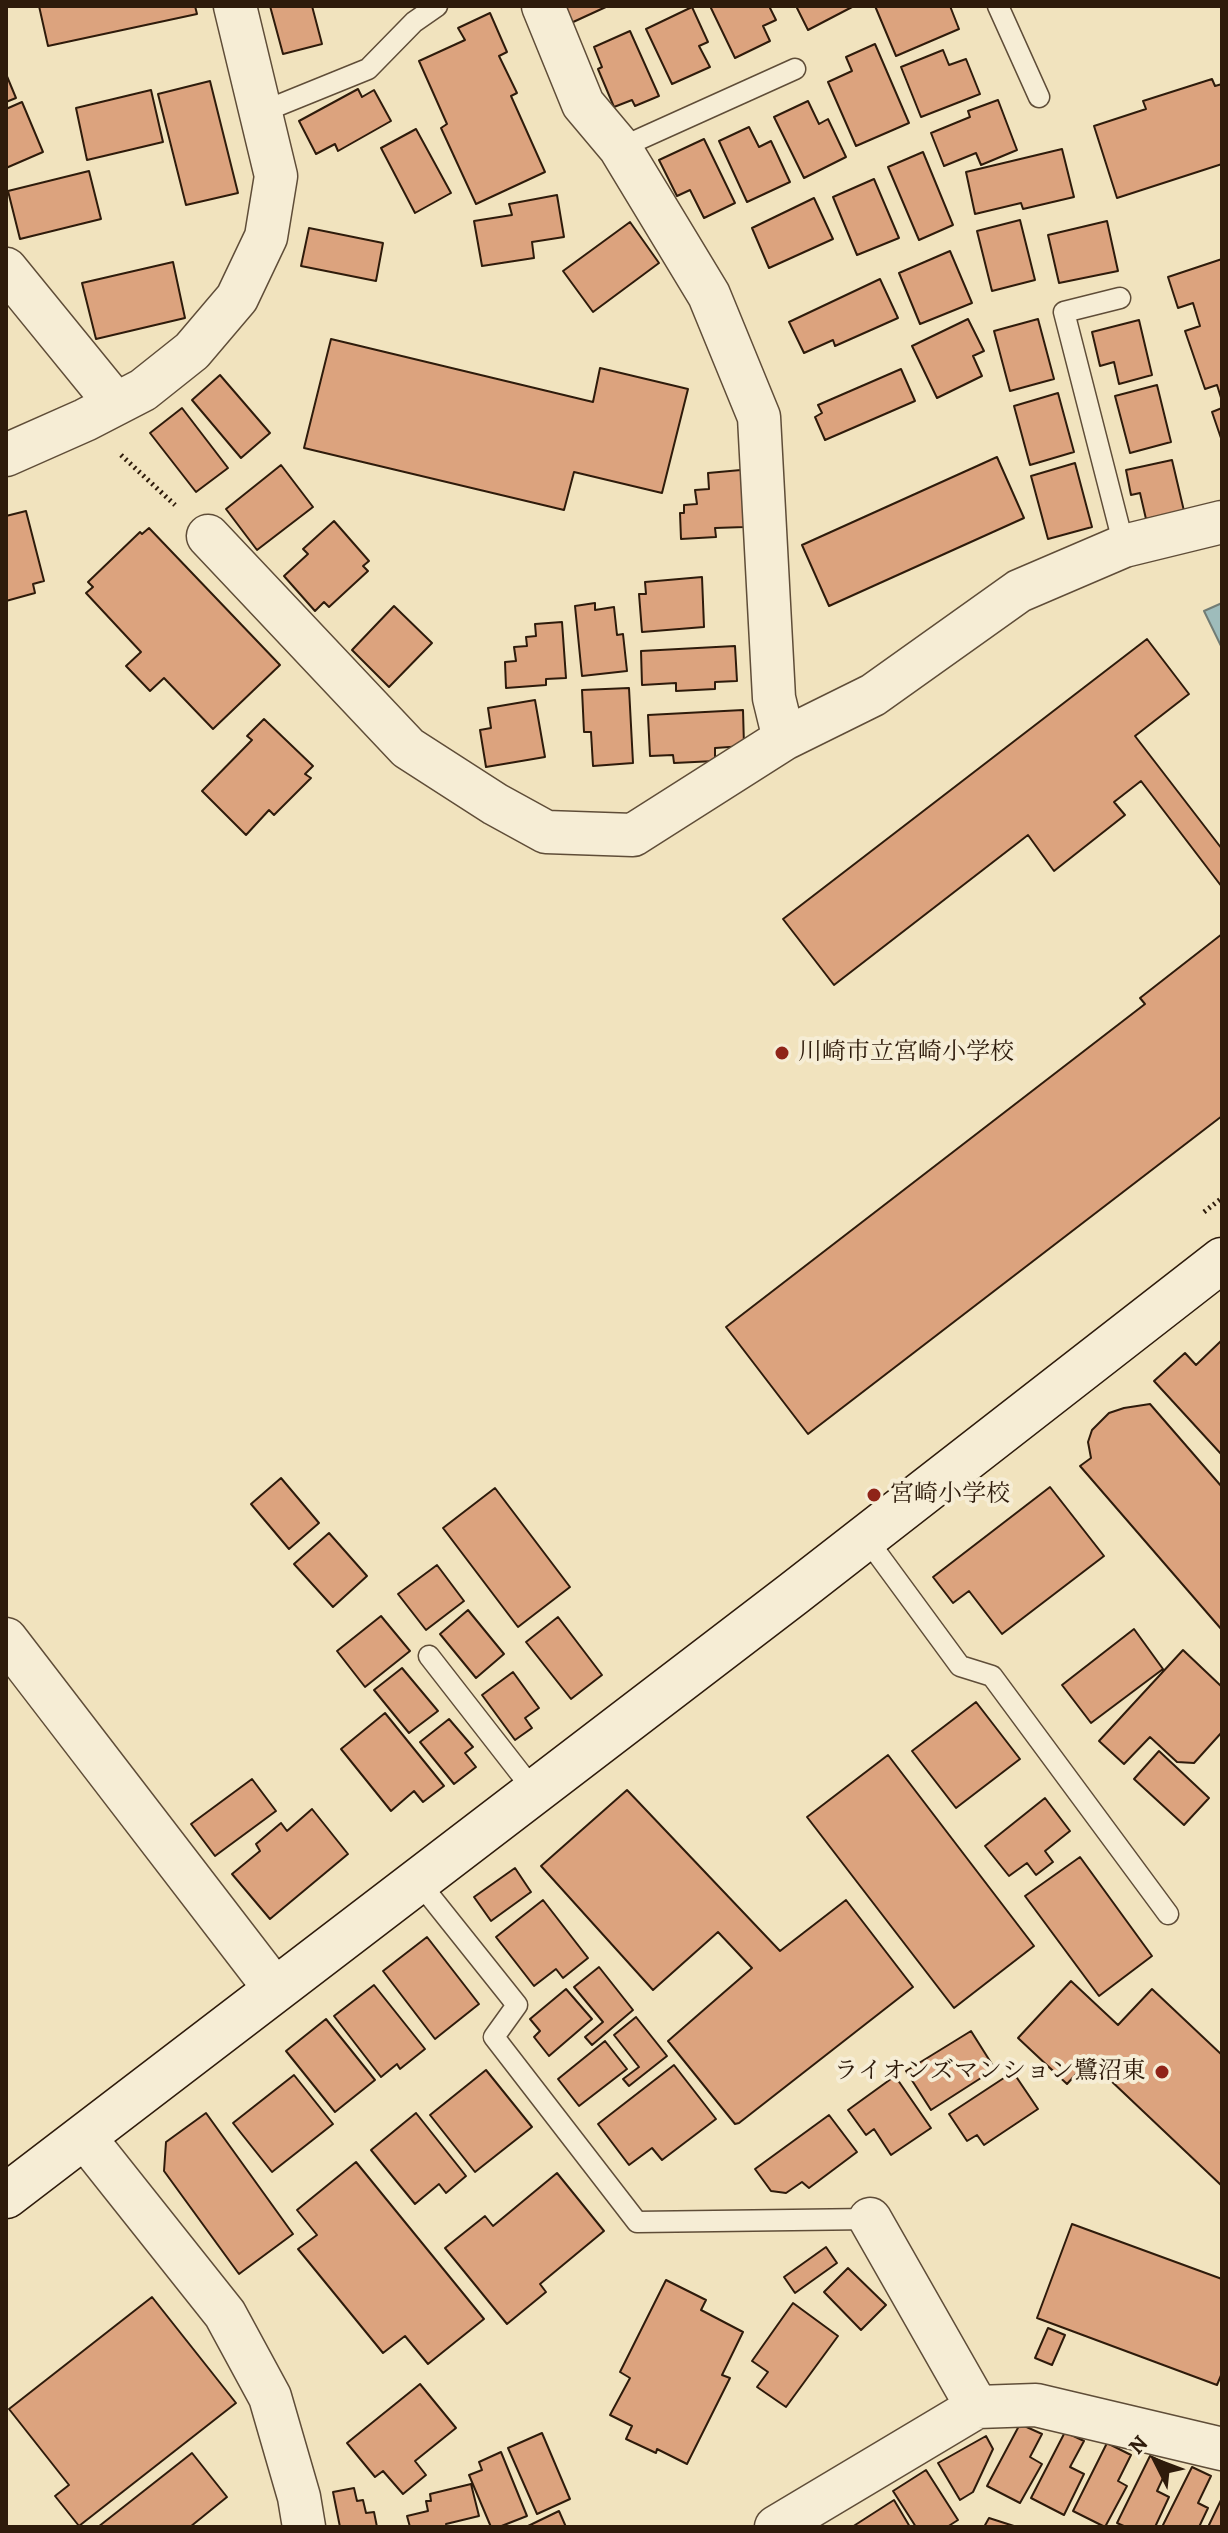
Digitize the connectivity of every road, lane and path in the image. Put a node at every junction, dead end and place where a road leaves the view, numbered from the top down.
1 (235, 6) edge
2 (437, 6) edge
3 (543, 6) edge
4 (998, 6) edge
5 (795, 69) dead end
6 (1039, 97) dead end
7 (262, 112) junction
8 (620, 148) junction
9 (6, 269) edge
10 (1120, 298) dead end
11 (101, 412) junction
12 (6, 455) edge
13 (1222, 522) edge
14 (208, 536) joint
15 (1124, 546) junction
16 (784, 739) junction
17 (1222, 1260) edge
18 (866, 1538) junction
19 (6, 1639) edge
20 (429, 1656) dead end
21 (535, 1792) junction
22 (418, 1881) junction
23 (1168, 1914) dead end
24 (275, 1989) junction
25 (85, 2138) junction
26 (6, 2196) edge
27 (870, 2219) joint
28 (977, 2407) junction
29 (1222, 2449) edge
30 (304, 2527) edge
31 (776, 2527) edge

1 - 7 street
2 - 7 lane
3 - 8 street
4 - 6 lane
5 - 8 lane
7 - 11 street
8 - 16 street
9 - 11 street
10 - 15 lane
11 - 12 street
11 - 14 path
13 - 15 street
14 - 16 street
15 - 16 street
17 - 18 street
18 - 21 street
18 - 23 lane
19 - 24 street
20 - 21 lane
21 - 22 street
22 - 24 street
22 - 27 lane
24 - 25 street
25 - 26 street
25 - 30 street
27 - 28 street
28 - 29 street
28 - 31 street

